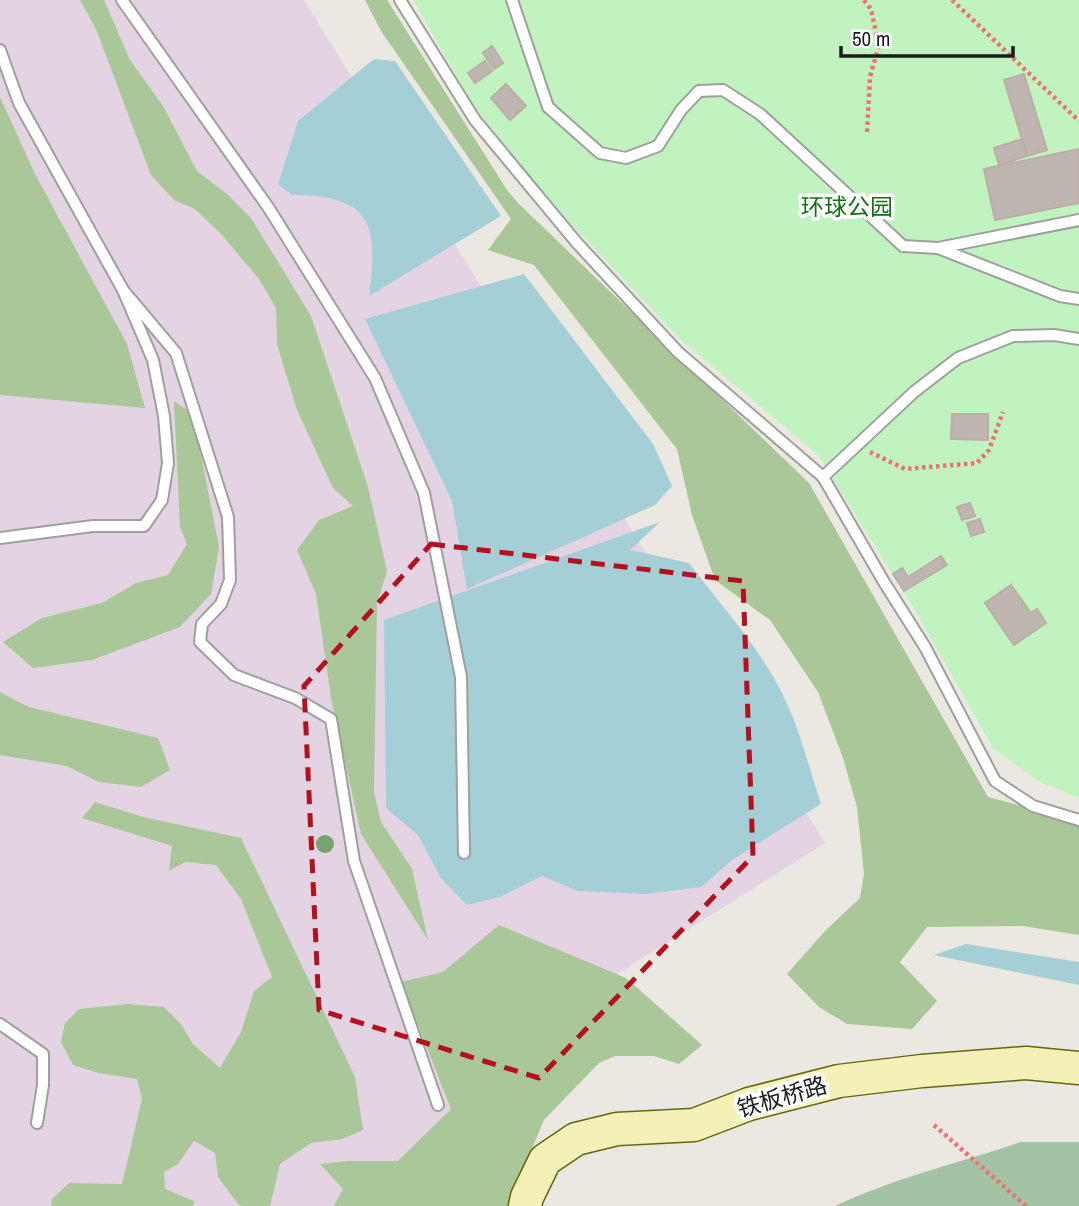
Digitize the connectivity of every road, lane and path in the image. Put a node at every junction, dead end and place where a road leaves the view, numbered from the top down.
1 (122, 0) edge
2 (400, 0) edge
3 (512, 0) edge
4 (864, 0) edge
5 (952, 0) edge
6 (0, 50) edge
7 (1079, 121) edge
8 (867, 133) dead end
9 (1079, 220) edge
10 (938, 248) junction
11 (123, 290) junction
12 (1079, 299) edge
13 (1079, 339) edge
14 (1003, 412) dead end
15 (857, 446) junction
16 (824, 477) junction
17 (0, 538) edge
18 (1079, 820) edge
19 (464, 853) dead end
20 (0, 1024) edge
21 (1079, 1068) edge
22 (438, 1105) dead end
23 (37, 1123) dead end
24 (934, 1125) dead end
25 (525, 1206) edge
26 (1026, 1206) edge

1 - 19 lane
2 - 16 lane
3 - 10 lane
4 - 8 path
5 - 7 path
6 - 11 lane
9 - 10 lane
10 - 12 lane
11 - 17 lane
11 - 22 lane
13 - 15 lane
14 - 15 path
15 - 16 lane
16 - 18 lane
20 - 23 lane
21 - 25 street, 铁板桥路
24 - 26 path

